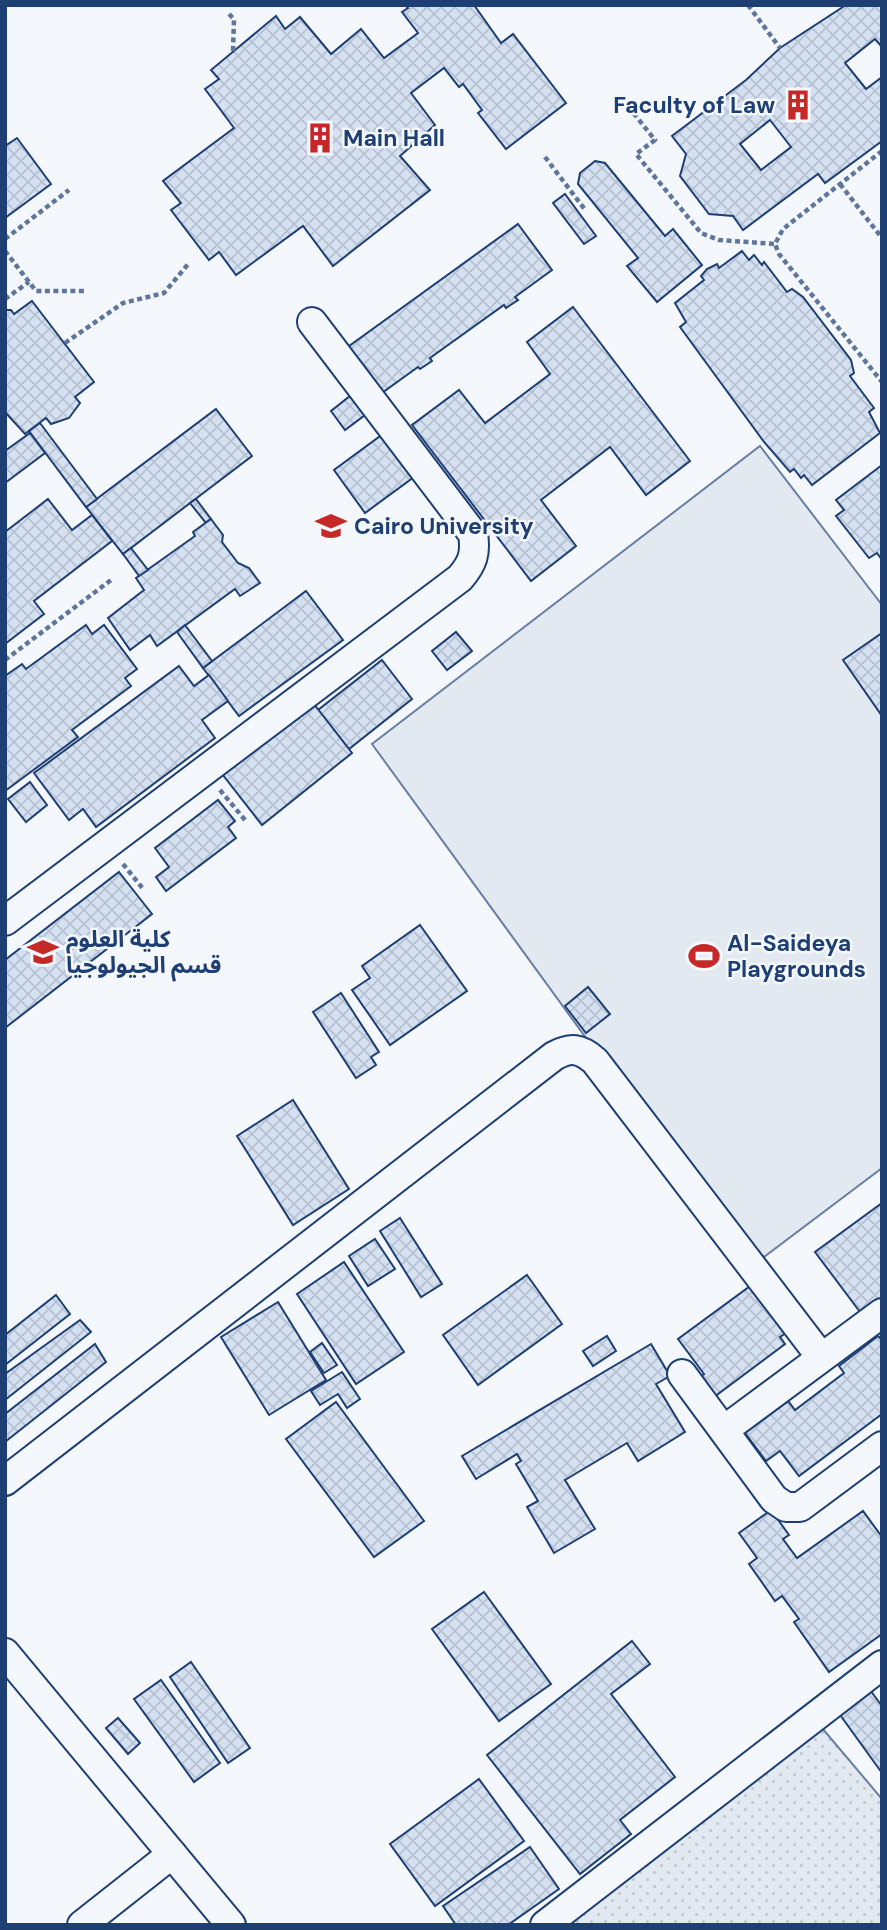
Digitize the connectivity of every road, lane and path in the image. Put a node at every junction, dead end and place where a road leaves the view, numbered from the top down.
1 (748, 5) edge
2 (229, 14) dead end
3 (780, 48) dead end
4 (233, 51) dead end
5 (623, 100) dead end
6 (882, 151) edge
7 (545, 157) dead end
8 (840, 184) junction
9 (69, 190) dead end
10 (586, 211) dead end
11 (5, 239) edge
12 (882, 239) edge
13 (775, 244) junction
14 (5, 251) edge
15 (189, 263) dead end
16 (29, 282) junction
17 (85, 291) dead end
18 (5, 299) edge
19 (312, 322) dead end
20 (65, 343) dead end
21 (882, 382) edge
22 (111, 580) dead end
23 (5, 660) edge
24 (204, 771) junction
25 (245, 820) dead end
26 (107, 844) junction
27 (144, 890) dead end
28 (5, 921) edge
29 (879, 1321) edge
30 (821, 1357) junction
31 (682, 1374) dead end
32 (724, 1430) junction
33 (882, 1446) edge
34 (5, 1480) edge
35 (5, 1653) edge
36 (882, 1665) edge
37 (172, 1854) junction
38 (82, 1925) edge
39 (231, 1925) edge
40 (545, 1925) edge

1 - 3 path
2 - 4 path
5 - 13 path
6 - 8 path
7 - 10 path
8 - 12 path
8 - 13 path
9 - 11 path
13 - 21 path
14 - 16 path
15 - 20 path
16 - 17 path
16 - 18 path
19 - 24 lane
22 - 23 path
24 - 25 path
24 - 26 lane
26 - 27 path
26 - 28 lane
29 - 30 lane
30 - 32 lane
30 - 34 lane
31 - 32 lane
32 - 33 lane
35 - 37 lane
36 - 40 lane
37 - 38 lane
37 - 39 lane

